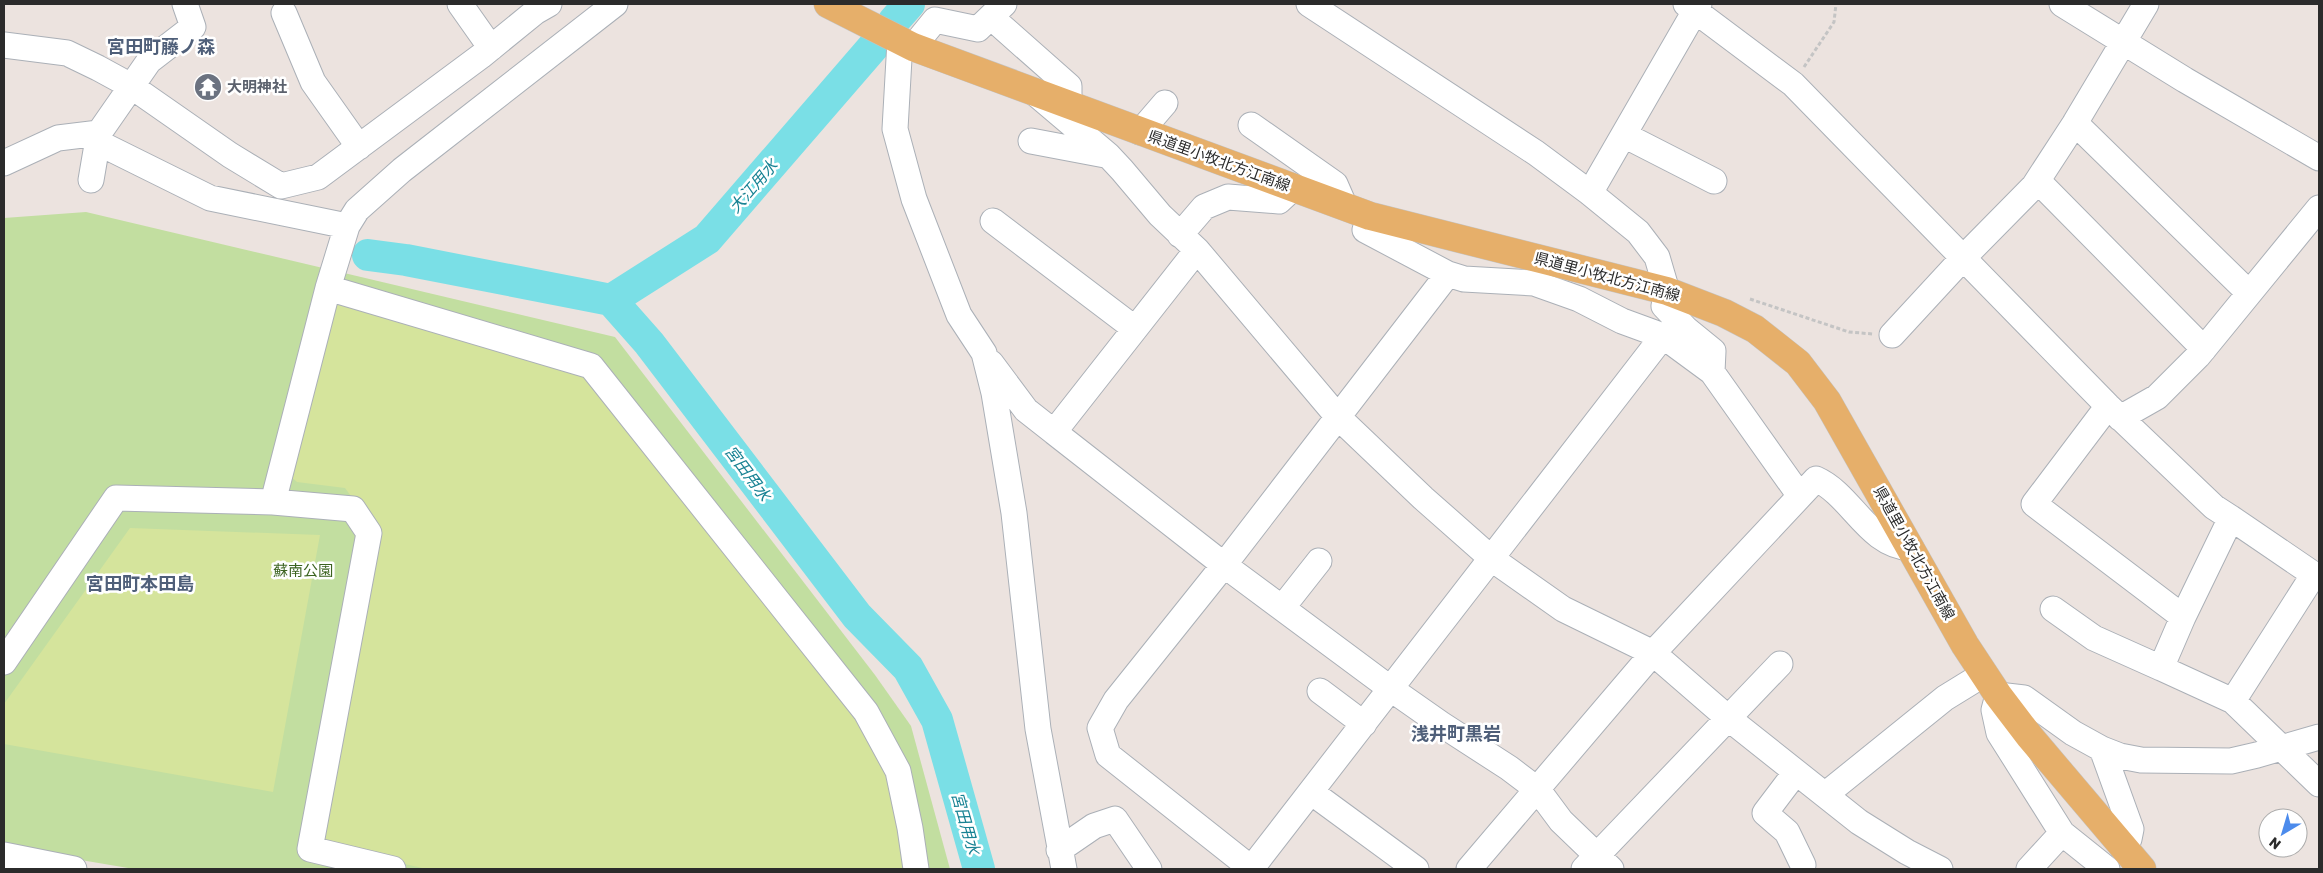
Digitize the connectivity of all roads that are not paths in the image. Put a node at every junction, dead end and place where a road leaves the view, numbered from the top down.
1 (185, 4) edge
2 (460, 4) edge
3 (549, 4) edge
4 (615, 4) edge
5 (828, 4) edge
6 (1309, 4) edge
7 (2062, 4) edge
8 (2146, 4) edge
9 (1693, 6) edge
10 (860, 11) edge
11 (998, 11) edge
12 (284, 13) dead end
13 (2124, 41) junction
14 (907, 44) junction
15 (4, 45) edge
16 (490, 48) junction
17 (131, 86) junction
18 (1034, 92) junction
19 (1165, 104) dead end
20 (1069, 105) junction
21 (2075, 123) junction
22 (1251, 125) dead end
23 (1140, 132) junction
24 (1624, 135) junction
25 (98, 138) junction
26 (1031, 141) dead end
27 (359, 148) junction
28 (1108, 155) junction
29 (2319, 158) edge
30 (4, 162) edge
31 (91, 180) dead end
32 (1714, 180) dead end
33 (2038, 181) junction
34 (1294, 188) junction
35 (1590, 193) junction
36 (1345, 207) junction
37 (2319, 208) edge
38 (1370, 216) junction
39 (993, 221) dead end
40 (347, 226) junction
41 (1188, 242) junction
42 (1964, 258) junction
43 (1448, 274) junction
44 (328, 288) junction
45 (1667, 291) junction
46 (2249, 293) junction
47 (1134, 328) junction
48 (1892, 335) road end
49 (1663, 336) junction
50 (2204, 349) junction
51 (984, 353) junction
52 (1712, 372) junction
53 (2114, 412) junction
54 (1338, 417) junction
55 (1054, 432) junction
56 (1800, 496) junction
57 (273, 502) junction
58 (2231, 518) junction
59 (1911, 548) junction
60 (1492, 559) junction
61 (1319, 561) dead end
62 (1224, 565) junction
63 (2316, 576) edge
64 (1282, 608) junction
65 (2053, 609) dead end
66 (2182, 617) junction
67 (1653, 653) junction
68 (4, 662) edge
69 (1780, 664) dead end
70 (2161, 668) junction
71 (1991, 684) junction
72 (1391, 689) junction
73 (1320, 691) dead end
74 (2233, 701) junction
75 (1728, 718) junction
76 (1364, 724) junction
77 (2319, 737) edge
78 (2281, 748) junction
79 (2102, 749) junction
80 (1796, 772) junction
81 (2319, 784) edge
82 (1538, 790) junction
83 (1311, 792) junction
84 (1826, 794) junction
85 (2062, 833) junction
86 (4, 838) edge
87 (2123, 848) junction
88 (4, 855) edge
89 (1062, 859) edge
90 (28, 861) junction
91 (1598, 865) edge
92 (1803, 865) dead end
93 (74, 869) edge
94 (393, 869) edge
95 (916, 869) edge
96 (1149, 869) edge
97 (1251, 869) edge
98 (1416, 869) edge
99 (1469, 869) edge
100 (1940, 869) edge
101 (2029, 869) edge
102 (2107, 869) edge
103 (2142, 869) edge

1 - 17 street
2 - 16 street
3 - 16 street
4 - 40 street
5 - 10 main road, 県道里小牧北方江南線
6 - 35 street
7 - 13 street
8 - 13 street
9 - 24 street
9 - 42 street
10 - 14 main road, 県道里小牧北方江南線
11 - 14 street
11 - 20 street
12 - 27 street
13 - 21 street
13 - 29 street
14 - 18 main road, 県道里小牧北方江南線
14 - 51 street
15 - 17 street
16 - 27 street
17 - 25 street
17 - 27 street
18 - 20 main road, 県道里小牧北方江南線
18 - 28 street
19 - 23 street
20 - 23 main road, 県道里小牧北方江南線
21 - 33 street
21 - 46 street
22 - 36 street
23 - 34 main road, 県道里小牧北方江南線
24 - 32 street
24 - 35 street
25 - 30 street
25 - 31 street
25 - 40 street
26 - 28 street
28 - 41 street
33 - 42 street
33 - 50 street
34 - 36 main road, 県道里小牧北方江南線
34 - 41 street
35 - 45 street
36 - 38 main road, 県道里小牧北方江南線
37 - 46 street
38 - 43 street
38 - 45 main road, 県道里小牧北方江南線
39 - 47 street
40 - 44 street
41 - 47 street
41 - 54 street
42 - 48 street
42 - 53 street
43 - 49 street
43 - 54 street
44 - 57 street
44 - 95 street
45 - 52 street
45 - 59 main road, 県道里小牧北方江南線
46 - 50 street
47 - 55 street
49 - 52 street
49 - 60 street
50 - 53 street
51 - 55 street
51 - 89 street
52 - 56 street
53 - 58 street
53 - 66 street
54 - 60 street
54 - 62 street
55 - 62 street
56 - 59 street
56 - 67 street
57 - 68 street
57 - 94 street
58 - 63 street
58 - 66 street
59 - 71 main road, 県道里小牧北方江南線
60 - 67 street
60 - 72 street
61 - 64 street
62 - 64 street
62 - 97 street
63 - 74 street
64 - 72 street
65 - 70 street
66 - 70 street
67 - 75 street
67 - 82 street
69 - 75 street
70 - 74 street
71 - 79 street
71 - 84 street
71 - 85 street
71 - 87 main road, 県道里小牧北方江南線
72 - 76 street
72 - 82 street
73 - 76 street
74 - 78 street
75 - 80 street
75 - 91 street
76 - 83 street
77 - 78 street
78 - 79 street
78 - 81 street
79 - 87 street
80 - 84 street
80 - 92 street
82 - 91 street
82 - 99 street
83 - 97 street
83 - 98 street
84 - 100 street
85 - 101 street
85 - 102 street
86 - 90 street
87 - 103 main road, 県道里小牧北方江南線
88 - 90 street
89 - 96 street
90 - 93 street

